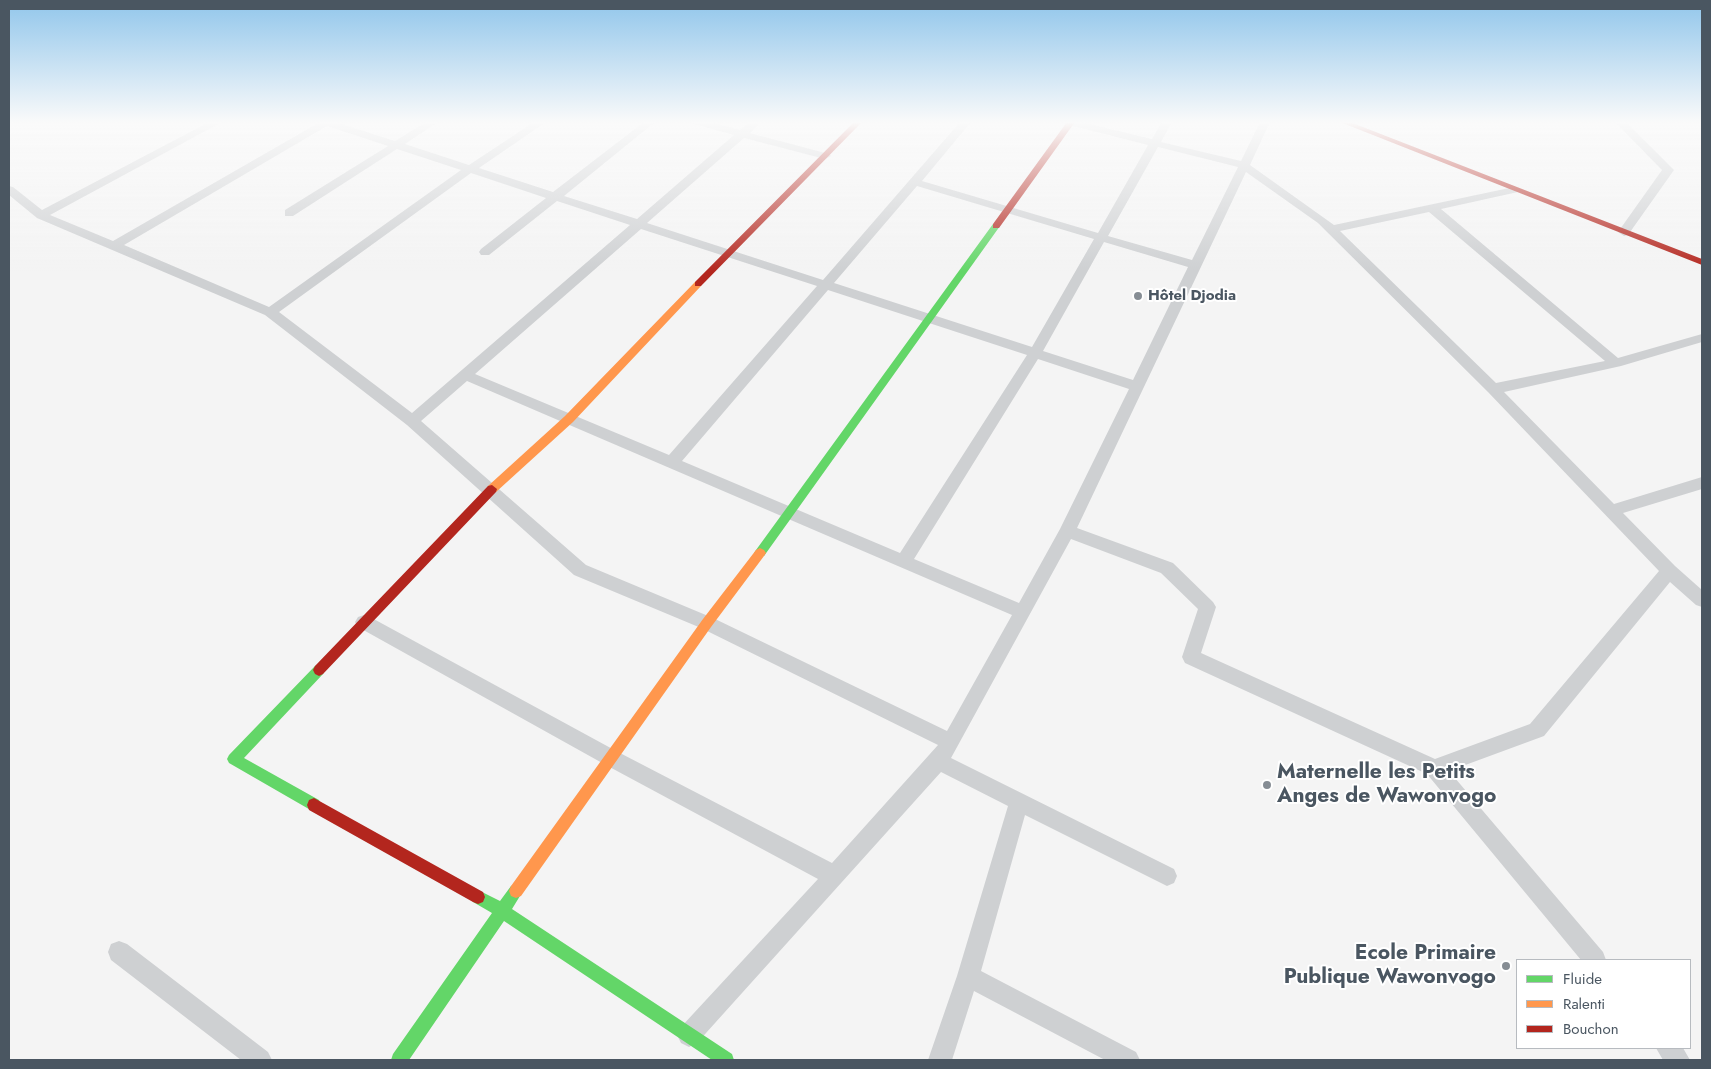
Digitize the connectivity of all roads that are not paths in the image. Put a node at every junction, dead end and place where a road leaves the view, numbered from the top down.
1 (123, 172) edge
2 (241, 172) edge
3 (354, 172) edge
4 (466, 172) edge
5 (479, 172) edge
6 (587, 172) edge
7 (700, 172) edge
8 (809, 172) edge
9 (923, 172) edge
10 (1035, 172) edge
11 (1137, 172) edge
12 (1240, 172) edge
13 (1253, 172) edge
14 (1469, 172) edge
15 (1667, 172) edge
16 (914, 182) junction
17 (9, 189) edge
18 (1514, 190) junction
19 (556, 196) junction
20 (1431, 207) junction
21 (1007, 211) junction
22 (289, 213) dead end
23 (41, 215) junction
24 (639, 224) junction
25 (1331, 228) junction
26 (1624, 232) junction
27 (1100, 238) junction
28 (114, 246) junction
29 (485, 252) dead end
30 (728, 253) junction
31 (1702, 262) edge
32 (1194, 265) junction
33 (825, 284) junction
34 (270, 312) junction
35 (930, 319) junction
36 (1702, 338) edge
37 (1035, 353) junction
38 (1616, 362) junction
39 (465, 375) junction
40 (1136, 386) junction
41 (1493, 389) junction
42 (569, 419) junction
43 (412, 421) junction
44 (672, 462) junction
45 (1702, 483) edge
46 (491, 490) junction
47 (1611, 511) junction
48 (790, 513) junction
49 (1067, 531) junction
50 (904, 561) junction
51 (1670, 571) junction
52 (1702, 600) edge
53 (1023, 612) junction
54 (364, 622) junction
55 (707, 623) junction
56 (951, 742) junction
57 (611, 758) junction
58 (938, 761) junction
59 (1434, 768) junction
60 (1019, 802) junction
61 (836, 876) junction
62 (1167, 876) dead end
63 (502, 911) junction
64 (118, 952) dead end
65 (1594, 959) edge
66 (968, 976) junction
67 (689, 1035) junction
68 (1669, 1049) edge
69 (260, 1060) edge
70 (399, 1060) edge
71 (726, 1060) edge
72 (940, 1060) edge
73 (1128, 1060) edge
74 (1678, 1060) edge

1 - 23 street
2 - 28 street
3 - 22 street
4 - 34 street
5 - 19 street
6 - 19 street
7 - 24 street
8 - 30 street
9 - 16 street
10 - 21 street
11 - 27 street
12 - 32 street
13 - 25 street
14 - 18 street
15 - 26 street
16 - 21 street
16 - 33 street
17 - 23 street
18 - 20 street
18 - 26 street
19 - 24 street
19 - 29 street
20 - 25 street
20 - 38 street
21 - 27 street
21 - 35 street
23 - 28 street
24 - 30 street
24 - 39 street
25 - 41 street
26 - 31 street
27 - 32 street
27 - 37 street
28 - 34 street
30 - 33 street
30 - 42 street
32 - 40 street
33 - 35 street
33 - 44 street
34 - 43 street
35 - 37 street
35 - 48 street
36 - 38 street
37 - 40 street
37 - 50 street
38 - 41 street
39 - 42 street
39 - 43 street
40 - 49 street
41 - 47 street
42 - 44 street
42 - 46 street
43 - 46 street
44 - 48 street
45 - 47 street
46 - 54 street
46 - 55 street
47 - 51 street
48 - 50 street
48 - 55 street
49 - 53 street
49 - 59 street
50 - 53 street
51 - 52 street
51 - 59 street
53 - 56 street
54 - 57 street
54 - 63 street
55 - 56 street
55 - 57 street
56 - 58 street
57 - 61 street
57 - 63 street
58 - 60 street
58 - 61 street
59 - 65 street
60 - 62 street
60 - 66 street
61 - 67 street
63 - 67 street
63 - 70 street
64 - 69 street
66 - 72 street
66 - 73 street
67 - 71 street
68 - 74 street

